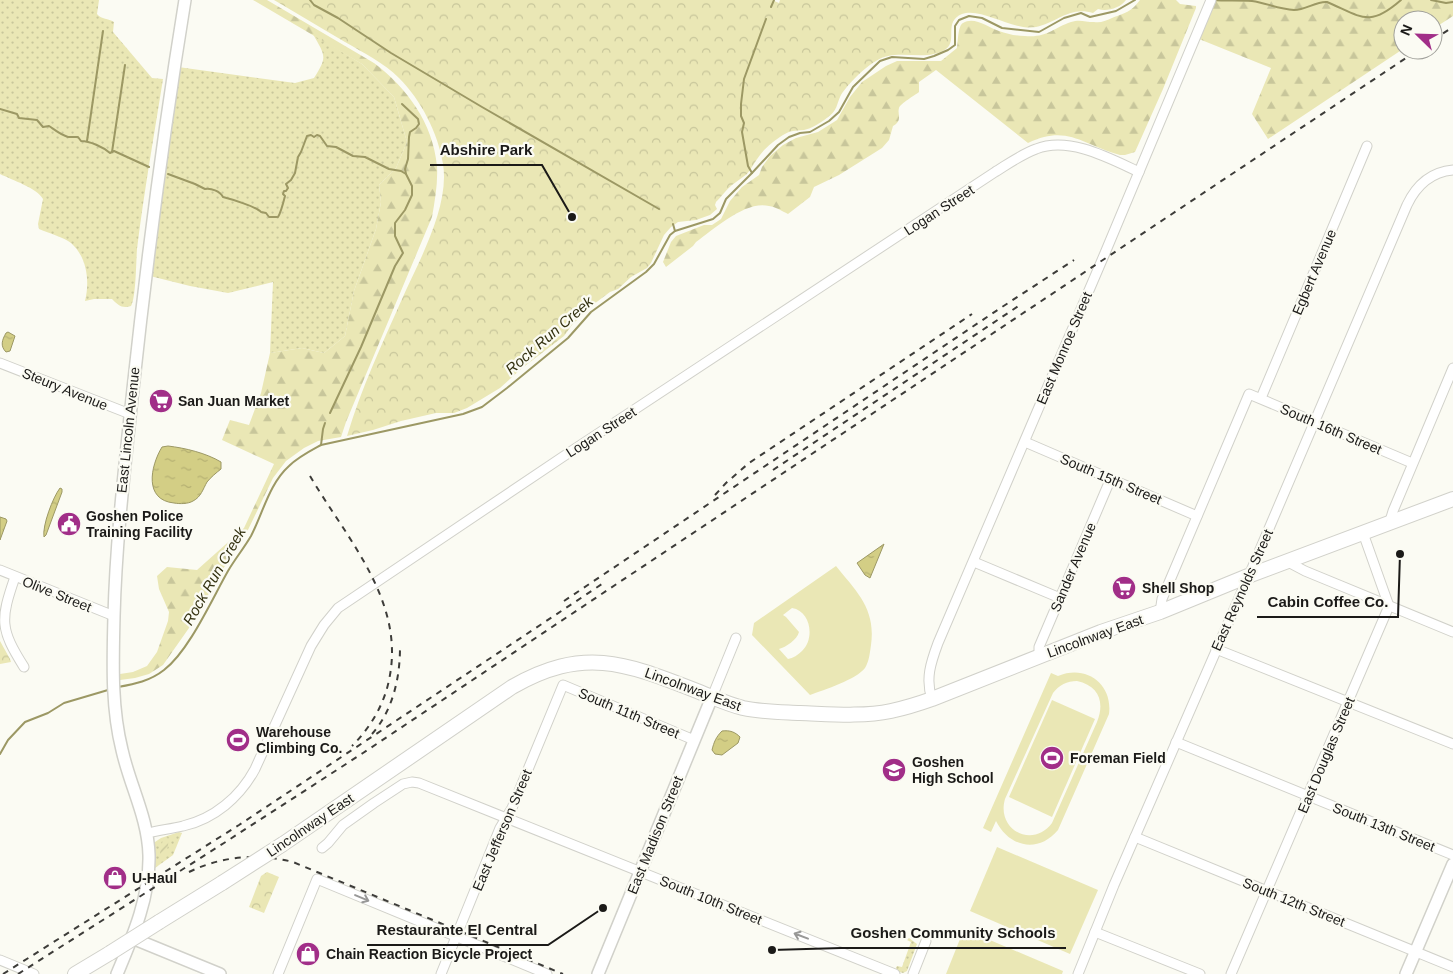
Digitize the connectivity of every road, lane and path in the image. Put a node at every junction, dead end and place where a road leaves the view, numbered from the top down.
1 (185, 0) edge
2 (1211, 0) edge
3 (1367, 146) dead end
4 (1453, 170) edge
5 (1139, 172) junction
6 (0, 363) edge
7 (1453, 368) edge
8 (1260, 398) junction
9 (130, 414) junction
10 (1315, 422) junction
11 (1025, 442) junction
12 (1412, 464) junction
13 (1111, 478) junction
14 (1453, 499) edge
15 (1197, 516) junction
16 (1389, 524) junction
17 (1363, 533) junction
18 (974, 562) junction
19 (1288, 562) junction
20 (0, 570) edge
21 (1248, 576) junction
22 (15, 577) junction
23 (1060, 598) junction
24 (1389, 606) junction
25 (1160, 612) junction
26 (114, 616) junction
27 (1453, 632) edge
28 (736, 638) dead end
29 (1216, 649) junction
30 (1039, 657) junction
31 (24, 667) dead end
32 (563, 685) joint
33 (712, 697) junction
34 (932, 699) junction
35 (1348, 702) junction
36 (694, 740) junction
37 (1176, 742) junction
38 (1453, 744) edge
39 (1308, 796) junction
40 (506, 818) junction
41 (148, 833) junction
42 (1135, 837) junction
43 (322, 848) dead end
44 (1453, 854) edge
45 (1453, 864) edge
46 (640, 872) junction
47 (1267, 891) junction
48 (1094, 932) junction
49 (456, 936) junction
50 (132, 938) junction
51 (926, 941) dead end
52 (1416, 951) junction
53 (0, 960) edge
54 (1453, 967) edge
55 (77, 973) edge
56 (34, 974) edge
57 (117, 974) edge
58 (220, 974) edge
59 (278, 974) edge
60 (441, 974) edge
61 (547, 974) edge
62 (598, 974) edge
63 (895, 974) edge
64 (913, 974) edge
65 (1078, 974) edge
66 (1200, 974) edge
67 (1232, 974) edge
68 (1406, 974) edge

1 - 9 main road, East Lincoln Avenue
2 - 5 street, East Monroe Street
3 - 8 street, Egbert Avenue
4 - 10 street, East Reynolds Street
5 - 11 street, East Monroe Street
5 - 41 street, Logan Street
6 - 9 street, Steury Avenue
7 - 12 street
8 - 10 street, South 16th Street
8 - 15 street, South 16th Street
9 - 26 main road, East Lincoln Avenue
10 - 12 street, South 16th Street
10 - 21 street, East Reynolds Street
11 - 13 street, South 15th Street
11 - 18 street, East Monroe Street
12 - 16 street
13 - 15 street, South 15th Street
13 - 23 street, Sander Avenue
14 - 16 highway, Lincolnway East
15 - 25 street
16 - 17 highway, Lincolnway East
17 - 19 highway, Lincolnway East
17 - 24 street
18 - 23 street
18 - 34 street, East Monroe Street
19 - 21 highway, Lincolnway East
19 - 24 street
20 - 22 street, Olive Street
21 - 25 highway, Lincolnway East
21 - 29 street, East Reynolds Street
22 - 26 street, Olive Street
22 - 31 street
23 - 30 street, Sander Avenue
24 - 27 street
24 - 35 street, East Douglas Street
25 - 30 highway, Lincolnway East
26 - 41 main road, East Lincoln Avenue
28 - 33 street
29 - 35 street
29 - 37 street, East Reynolds Street
30 - 34 highway, Lincolnway East
32 - 36 street, South 11th Street
32 - 40 street, East Jefferson Street
33 - 34 highway, Lincolnway East
33 - 36 main road, East Madison Street
33 - 55 highway, Lincolnway East, bridge
35 - 38 street
35 - 39 street, East Douglas Street
36 - 46 main road, East Madison Street
37 - 39 street, South 13th Street
37 - 42 street, East Reynolds Street
39 - 44 street, South 13th Street
39 - 47 street, East Douglas Street
40 - 43 street, South 10th Street
40 - 46 street, South 10th Street
40 - 49 street, East Jefferson Street
41 - 50 main road, East Lincoln Avenue
42 - 47 street, South 12th Street
42 - 48 street, East Reynolds Street
45 - 52 main road
46 - 62 main road, East Madison Street
63 -> 46 street, South 10th Street
47 - 52 street, South 12th Street
47 - 67 street, East Douglas Street
48 - 65 street, East Reynolds Street
48 - 66 street
59 -> 49 street
49 - 60 street, East Jefferson Street
49 - 61 street
50 - 57 main road, East Lincoln Avenue
50 - 58 main road
51 - 64 street
52 - 54 street, South 12th Street
52 - 68 main road
53 - 56 street

